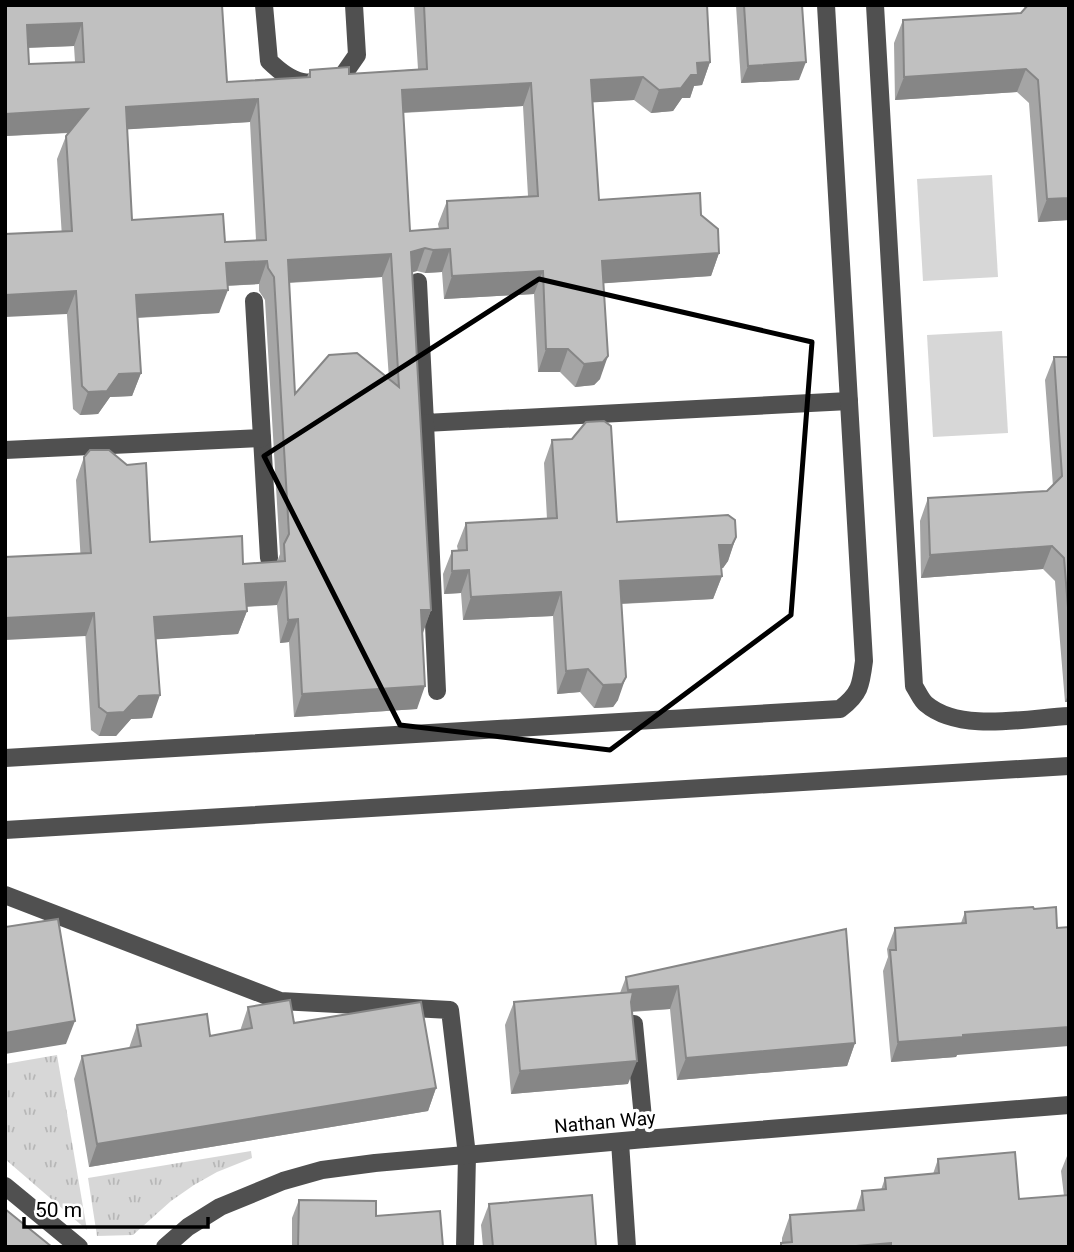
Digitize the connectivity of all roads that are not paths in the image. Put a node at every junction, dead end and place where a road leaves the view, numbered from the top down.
1 (264, 5) edge
2 (354, 5) edge
3 (826, 5) edge
4 (874, 5) edge
5 (418, 282) dead end
6 (254, 301) dead end
7 (849, 401) junction
8 (425, 424) junction
9 (262, 439) junction
10 (5, 450) edge
11 (269, 558) dead end
12 (437, 691) dead end
13 (1069, 716) edge
14 (5, 758) edge
15 (1069, 766) edge
16 (5, 830) edge
17 (5, 895) edge
18 (634, 1024) edge
19 (1069, 1105) edge
20 (645, 1139) junction
21 (620, 1142) junction
22 (467, 1155) junction
23 (5, 1186) edge
24 (79, 1247) edge
25 (166, 1247) edge
26 (465, 1247) edge
27 (627, 1247) edge

1 - 2 street
3 - 7 street
4 - 13 street
5 - 8 street
6 - 9 street
7 - 8 street
7 - 14 street
8 - 12 street
9 - 10 street
9 - 11 street
15 - 16 street
17 - 22 street
18 - 20 street
19 - 20 street, Nathan Way
20 - 21 street, Nathan Way
21 - 22 street, Nathan Way
21 - 27 street
22 - 25 street, Nathan Way
22 - 26 street
23 - 24 street

